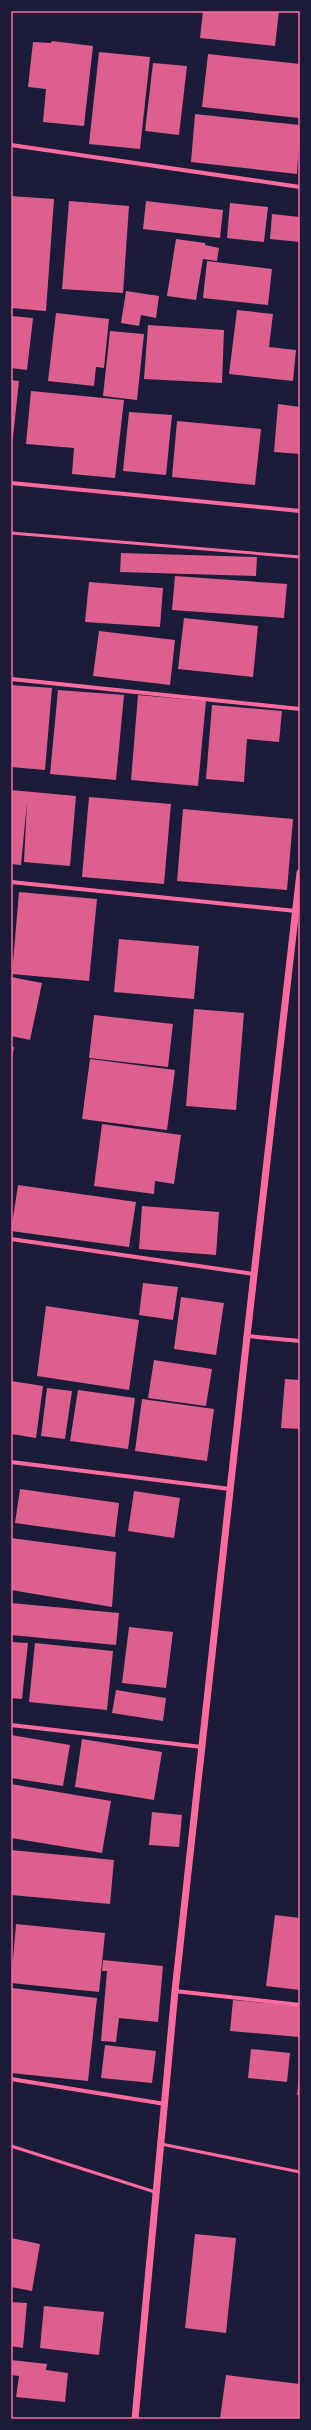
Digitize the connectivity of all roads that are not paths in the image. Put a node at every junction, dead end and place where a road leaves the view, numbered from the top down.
1 (11, 145) edge
2 (300, 188) edge
3 (11, 483) edge
4 (300, 511) edge
5 (11, 533) edge
6 (300, 557) edge
7 (11, 679) edge
8 (300, 709) edge
9 (300, 873) edge
10 (11, 882) edge
11 (296, 911) junction
12 (11, 1239) edge
13 (255, 1274) junction
14 (246, 1336) junction
15 (300, 1342) edge
16 (11, 1462) edge
17 (231, 1489) junction
18 (11, 1725) edge
19 (202, 1747) junction
20 (175, 1991) junction
21 (300, 2005) edge
22 (11, 2079) edge
23 (165, 2104) junction
24 (161, 2144) junction
25 (11, 2146) edge
26 (300, 2172) edge
27 (157, 2193) junction
28 (135, 2419) edge

1 - 2 street
3 - 4 street
5 - 6 lane
7 - 8 street
9 - 11 street
10 - 11 street
11 - 13 street
12 - 13 street
13 - 14 street
14 - 15 street
14 - 17 street
16 - 17 street
17 - 19 street
18 - 19 street
19 - 20 street
20 - 21 street
20 - 23 street
22 - 23 street
23 - 24 street
24 - 26 lane
24 - 27 street
25 - 27 lane
27 - 28 street

